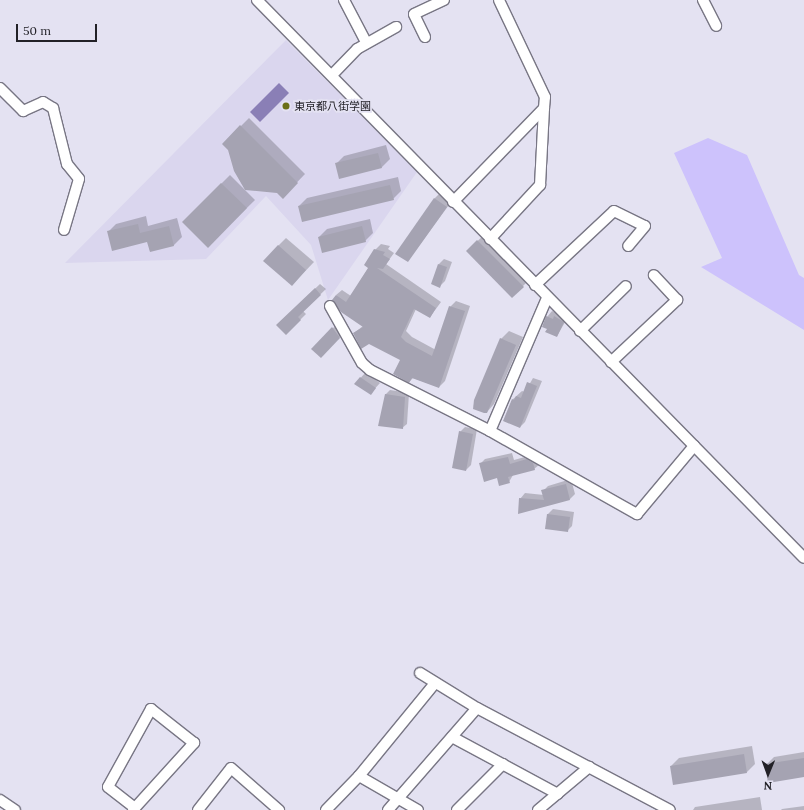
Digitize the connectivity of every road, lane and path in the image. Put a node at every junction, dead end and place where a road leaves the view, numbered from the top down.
1 (257, 0) edge
2 (344, 0) edge
3 (444, 0) edge
4 (499, 0) edge
5 (703, 0) edge
6 (716, 26) dead end
7 (396, 27) dead end
8 (425, 37) dead end
9 (366, 42) junction
10 (332, 75) junction
11 (0, 88) edge
12 (544, 108) junction
13 (453, 202) junction
14 (64, 230) dead end
15 (490, 239) junction
16 (628, 246) dead end
17 (654, 275) dead end
18 (535, 285) junction
19 (626, 286) dead end
20 (548, 298) junction
21 (330, 306) dead end
22 (580, 330) junction
23 (611, 362) junction
24 (490, 431) junction
25 (694, 446) junction
26 (804, 558) edge
27 (420, 673) dead end
28 (435, 683) junction
29 (477, 708) junction
30 (452, 737) junction
31 (503, 764) junction
32 (589, 767) junction
33 (359, 776) junction
34 (558, 794) junction
35 (398, 799) junction
36 (0, 800) edge
37 (267, 806) edge
38 (134, 809) edge
39 (15, 810) edge
40 (198, 810) edge
41 (279, 810) edge
42 (326, 810) edge
43 (388, 810) edge
44 (418, 810) edge
45 (457, 810) edge
46 (538, 810) edge
47 (670, 810) edge

1 - 10 street
2 - 9 street
3 - 8 street
4 - 12 street
5 - 6 street
7 - 9 street
9 - 10 street
10 - 13 street
11 - 14 street
12 - 13 street
12 - 15 street
13 - 15 street
15 - 18 street
16 - 18 street
17 - 23 street
18 - 20 street
19 - 22 street
20 - 22 street
20 - 24 street
21 - 24 street
22 - 23 street
23 - 25 street
24 - 25 street
25 - 26 street
27 - 28 street
28 - 29 street
28 - 33 street
29 - 30 street
29 - 32 street
30 - 31 street
30 - 35 street
31 - 34 street
31 - 45 street
32 - 34 street
32 - 47 street
33 - 35 street
33 - 42 street
34 - 46 street
35 - 43 street
35 - 44 street
36 - 39 street
37 - 40 street
37 - 41 street
38 - 38 street

